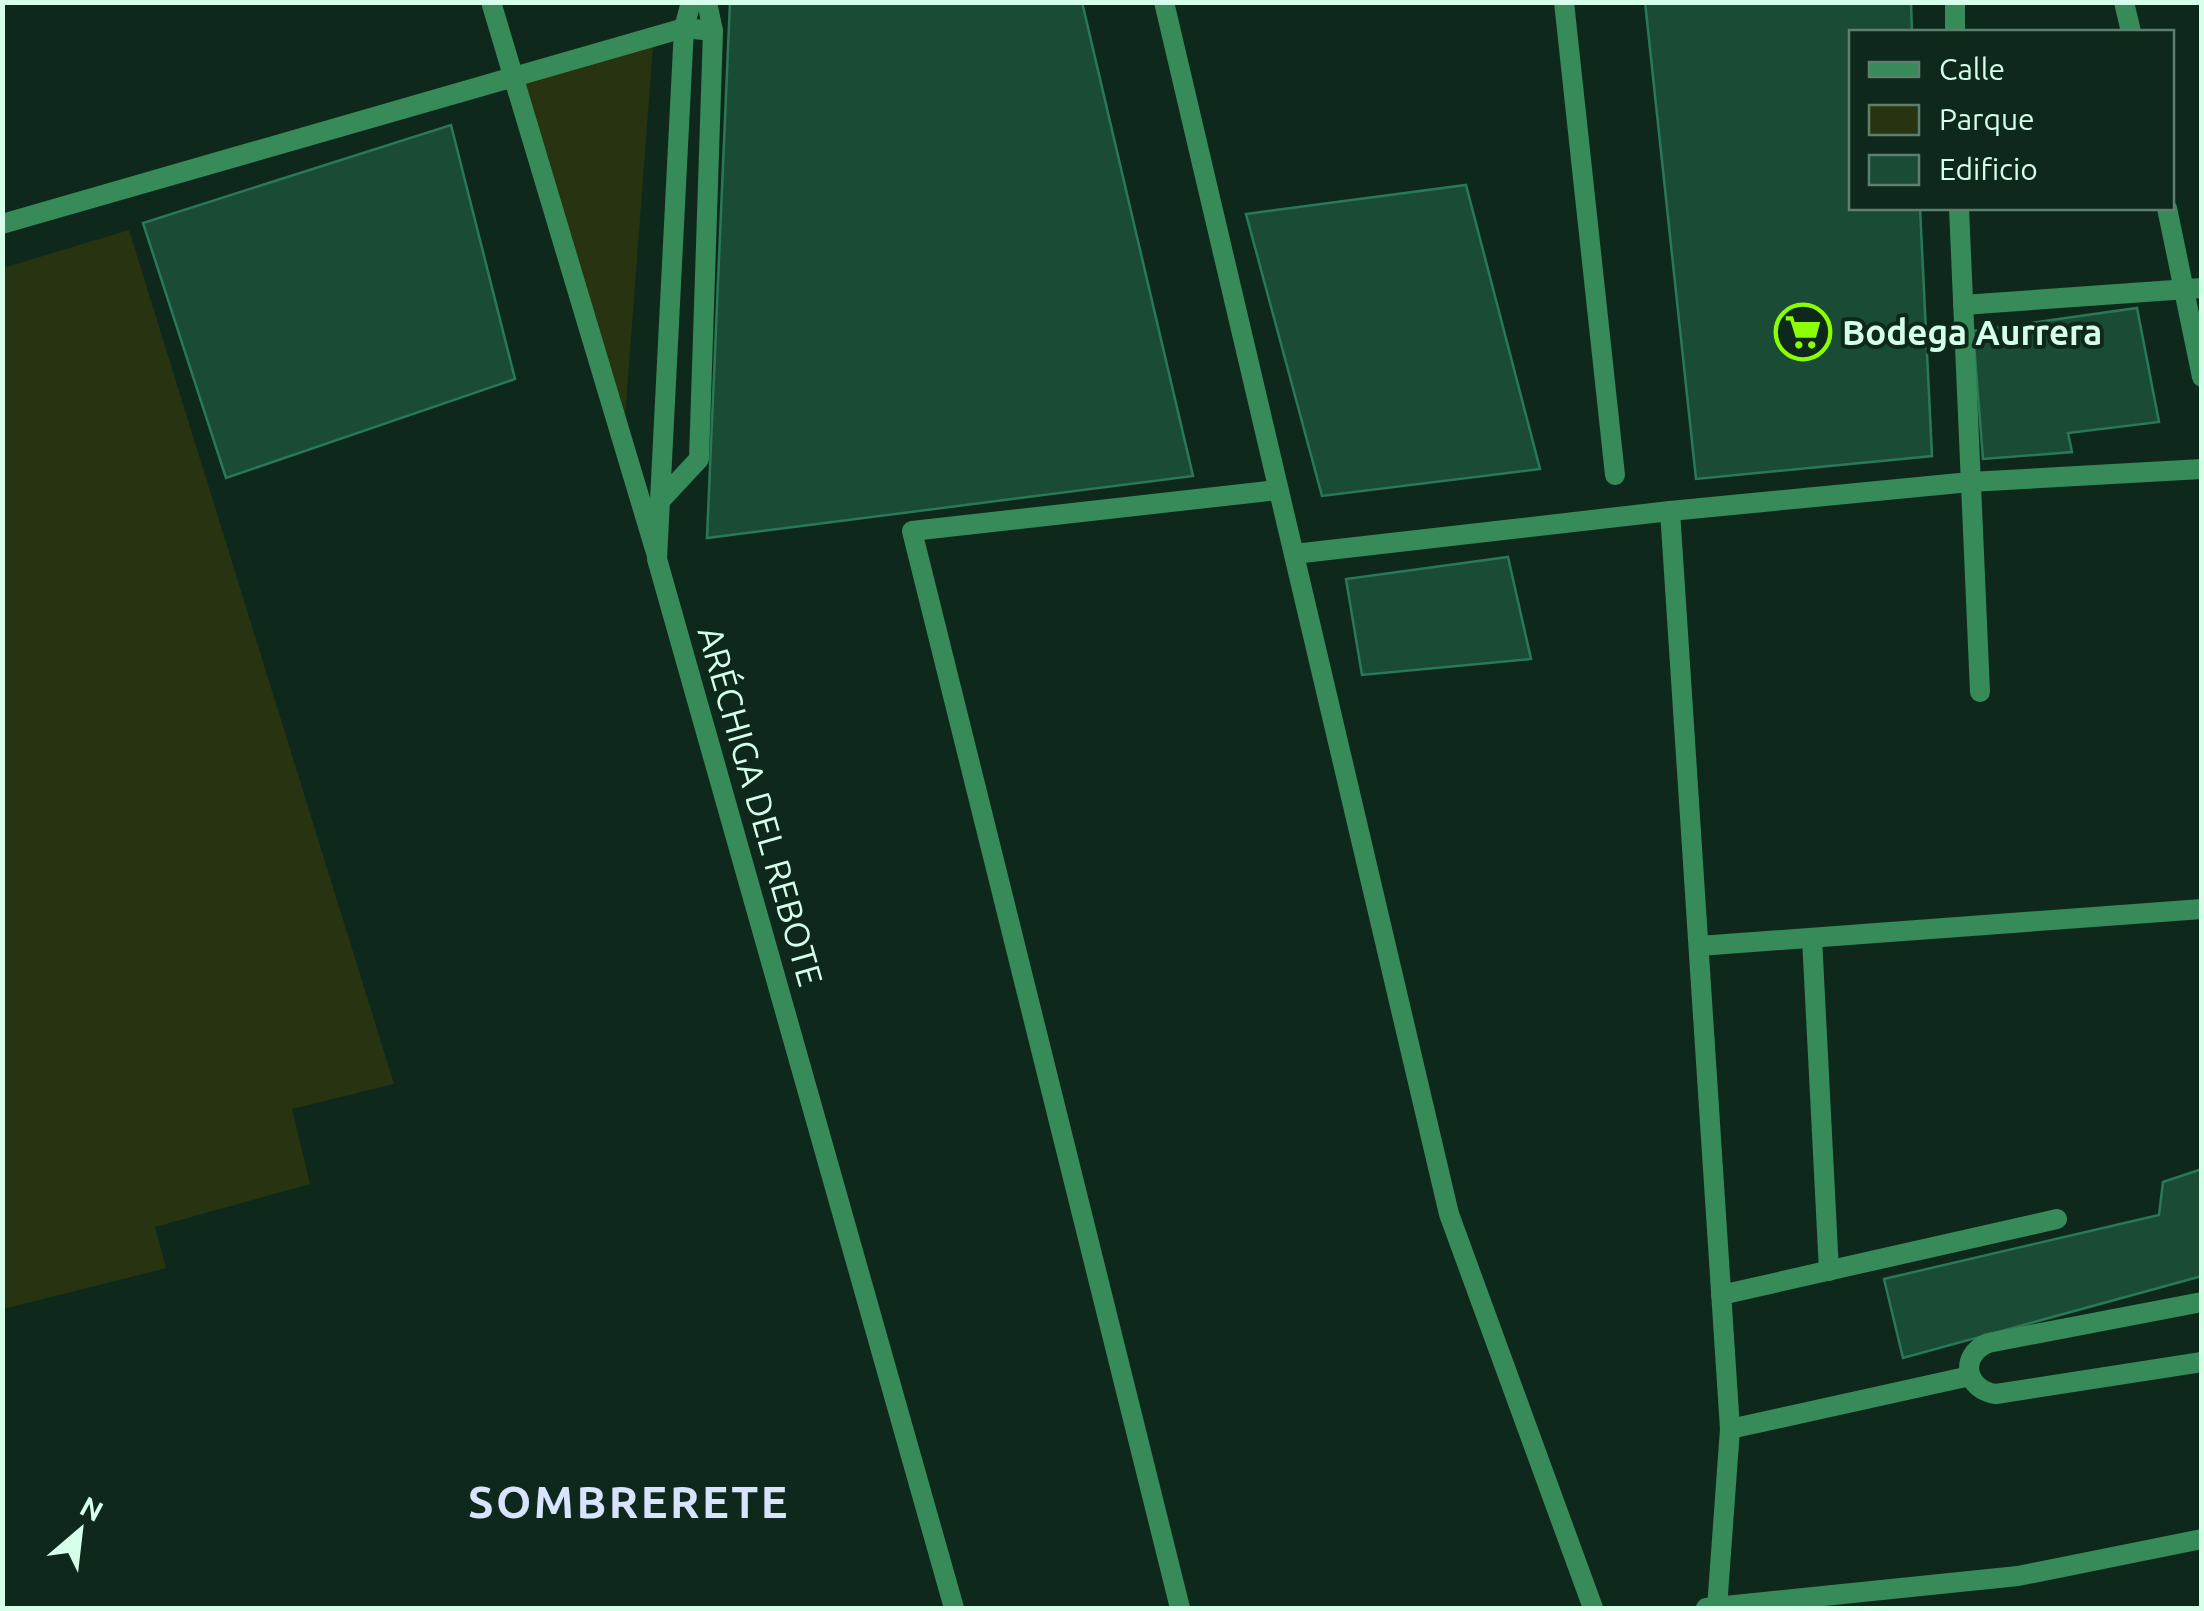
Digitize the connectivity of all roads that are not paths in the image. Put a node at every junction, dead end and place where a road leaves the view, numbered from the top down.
1 (491, 2) edge
2 (691, 2) edge
3 (707, 2) edge
4 (1164, 2) edge
5 (1564, 2) edge
6 (1955, 2) edge
7 (2124, 2) edge
8 (684, 28) junction
9 (1955, 30) edge
10 (2130, 30) edge
11 (712, 31) junction
12 (514, 78) junction
13 (1959, 210) edge
14 (2167, 210) edge
15 (2, 224) edge
16 (2192, 289) edge
17 (1964, 305) junction
18 (2202, 377) edge
19 (2202, 469) edge
20 (1615, 476) dead end
21 (1970, 482) junction
22 (1278, 490) junction
23 (659, 502) junction
24 (1670, 511) junction
25 (1294, 554) junction
26 (658, 559) junction
27 (1980, 692) dead end
28 (2202, 909) edge
29 (1812, 938) junction
30 (1698, 946) junction
31 (2057, 1219) dead end
32 (1829, 1271) junction
33 (1721, 1295) junction
34 (2202, 1302) edge
35 (2202, 1362) edge
36 (1970, 1376) junction
37 (1730, 1429) junction
38 (2202, 1539) edge
39 (954, 1608) edge
40 (1180, 1608) edge
41 (1593, 1608) edge
42 (1712, 1608) edge

1 - 12 street
2 - 8 street, ARÉCHIGA DEL REBOTE
3 - 11 street
4 - 22 street
5 - 20 street
6 - 9 street
7 - 10 street
8 - 11 street
8 - 12 street
8 - 23 street, ARÉCHIGA DEL REBOTE
11 - 23 street
12 - 15 street
12 - 26 street
13 - 17 street
14 - 16 street
16 - 17 street
16 - 18 street
17 - 21 street
19 - 21 street
21 - 24 street
21 - 27 street
22 - 25 street
22 - 40 street
23 - 26 street, ARÉCHIGA DEL REBOTE
24 - 25 street
24 - 30 street
25 - 41 street
26 - 39 street, ARÉCHIGA DEL REBOTE
28 - 29 street
29 - 30 street
29 - 32 street
30 - 33 street
31 - 32 street
32 - 33 street
33 - 37 street
34 - 36 street
35 - 36 street
36 - 37 street
37 - 42 street
38 - 42 street

